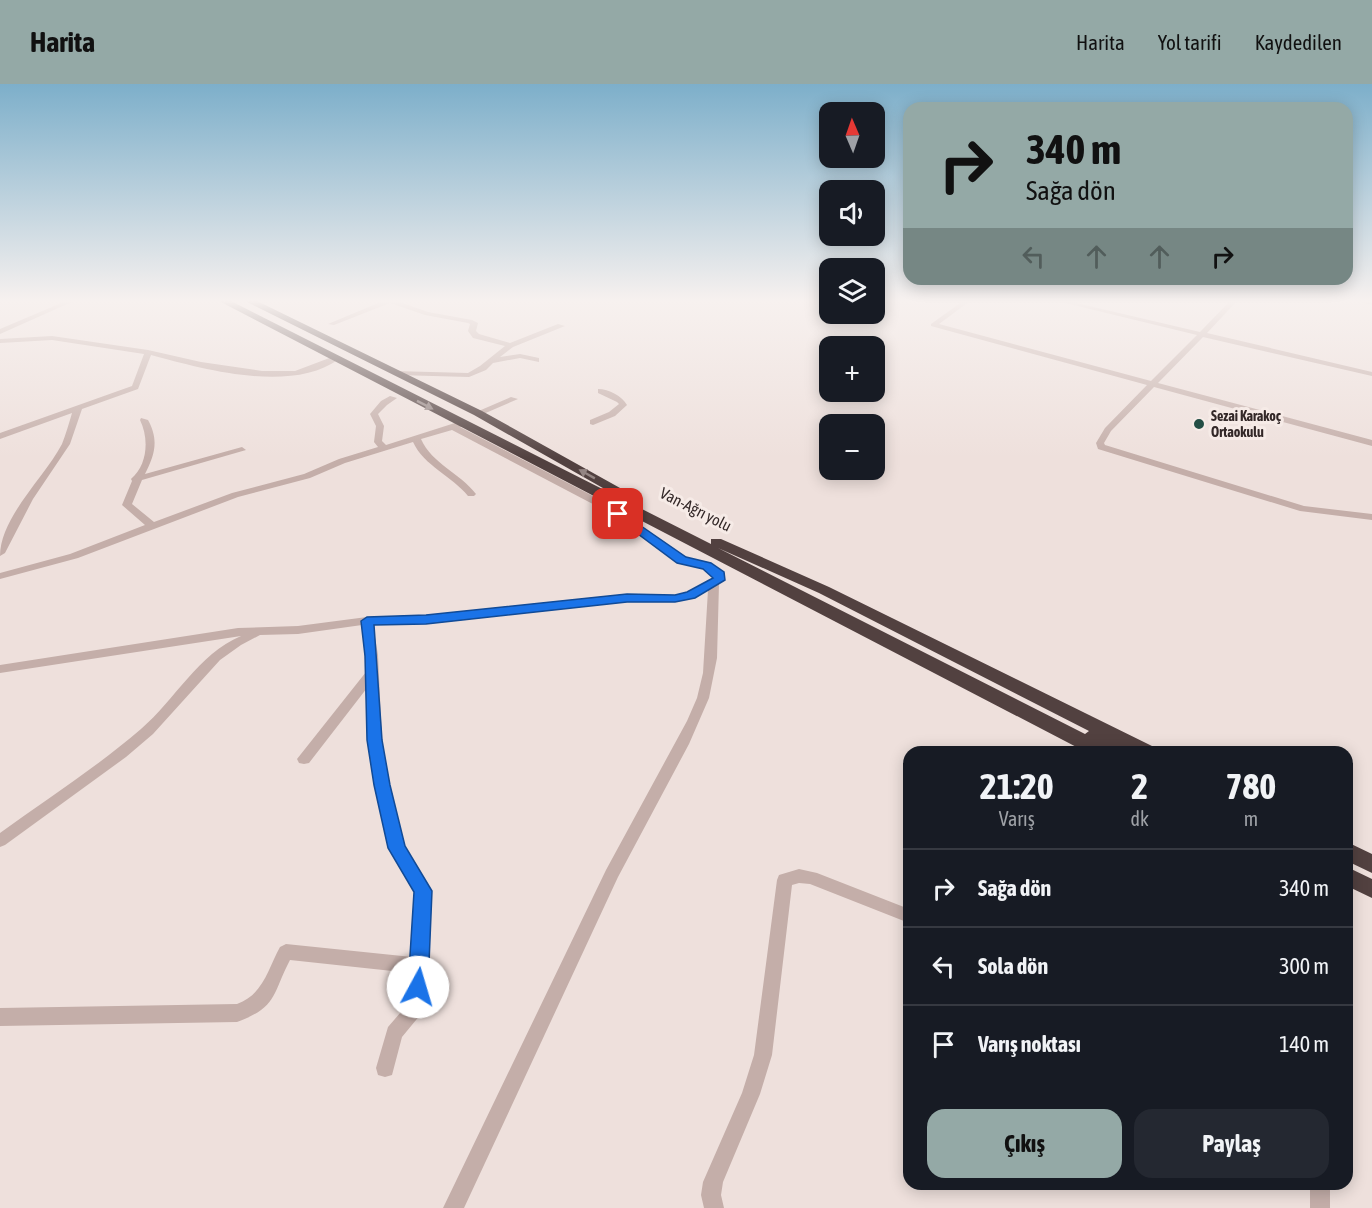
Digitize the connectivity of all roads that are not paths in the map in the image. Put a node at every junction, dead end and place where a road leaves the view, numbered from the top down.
1 (147, 353) edge
2 (153, 353) edge
3 (324, 353) edge
4 (358, 353) edge
5 (500, 353) edge
6 (1037, 353) edge
7 (1182, 353) edge
8 (1294, 353) edge
9 (335, 359) junction
10 (536, 360) dead end
11 (489, 362) junction
12 (1372, 372) edge
13 (396, 373) junction
14 (1152, 385) junction
15 (602, 391) dead end
16 (393, 398) dead end
17 (514, 399) dead end
18 (78, 408) junction
19 (478, 413) junction
20 (144, 420) dead end
21 (592, 422) dead end
22 (458, 426) junction
23 (0, 436) edge
24 (416, 439) junction
25 (1372, 443) edge
26 (384, 448) junction
27 (242, 450) dead end
28 (136, 479) junction
29 (471, 494) dead end
30 (1372, 517) edge
31 (153, 526) junction
32 (710, 544) junction
33 (0, 553) edge
34 (0, 576) edge
35 (714, 585) junction
36 (367, 621) junction
37 (262, 632) junction
38 (0, 669) edge
39 (372, 673) junction
40 (1071, 746) edge
41 (1092, 746) edge
42 (1112, 746) edge
43 (1134, 746) edge
44 (304, 759) dead end
45 (0, 841) edge
46 (1353, 854) edge
47 (1372, 864) edge
48 (1353, 867) edge
49 (1372, 876) edge
50 (1353, 879) edge
51 (1372, 889) edge
52 (1353, 890) edge
53 (1372, 899) edge
54 (903, 914) edge
55 (420, 966) junction
56 (0, 1017) edge
57 (385, 1068) dead end
58 (1320, 1190) edge
59 (453, 1208) edge
60 (714, 1208) edge
61 (1320, 1208) edge

1 - 18 street
2 - 9 street
3 - 9 highway
4 - 13 highway, Van-Ağrı yolu
5 - 11 street
6 - 14 street
7 - 14 street
8 - 12 street
9 -> 22 highway
10 - 11 street
11 - 13 street
13 - 19 highway, Van-Ağrı yolu
14 - 25 street
14 - 30 street
15 - 21 street
16 - 26 street
17 - 19 street
18 - 23 street
18 - 33 street
32 -> 19 highway, Van-Ağrı yolu
20 - 28 street
22 - 24 street
22 - 32 highway
22 - 35 street
24 - 26 street
24 - 29 street
26 - 31 street
27 - 28 street
28 - 31 street
31 - 34 street
32 - 40 highway
32 - 41 highway
32 - 42 highway, Van-Ağrı yolu
32 - 43 highway
35 - 36 street
35 - 59 street
36 - 37 street
36 - 39 street
37 - 38 street
37 - 45 street
39 - 44 street
39 - 55 street
46 - 47 highway
48 - 49 highway
50 - 51 highway
52 - 53 highway
54 - 60 street
55 - 56 street
55 - 57 street
58 - 61 street

